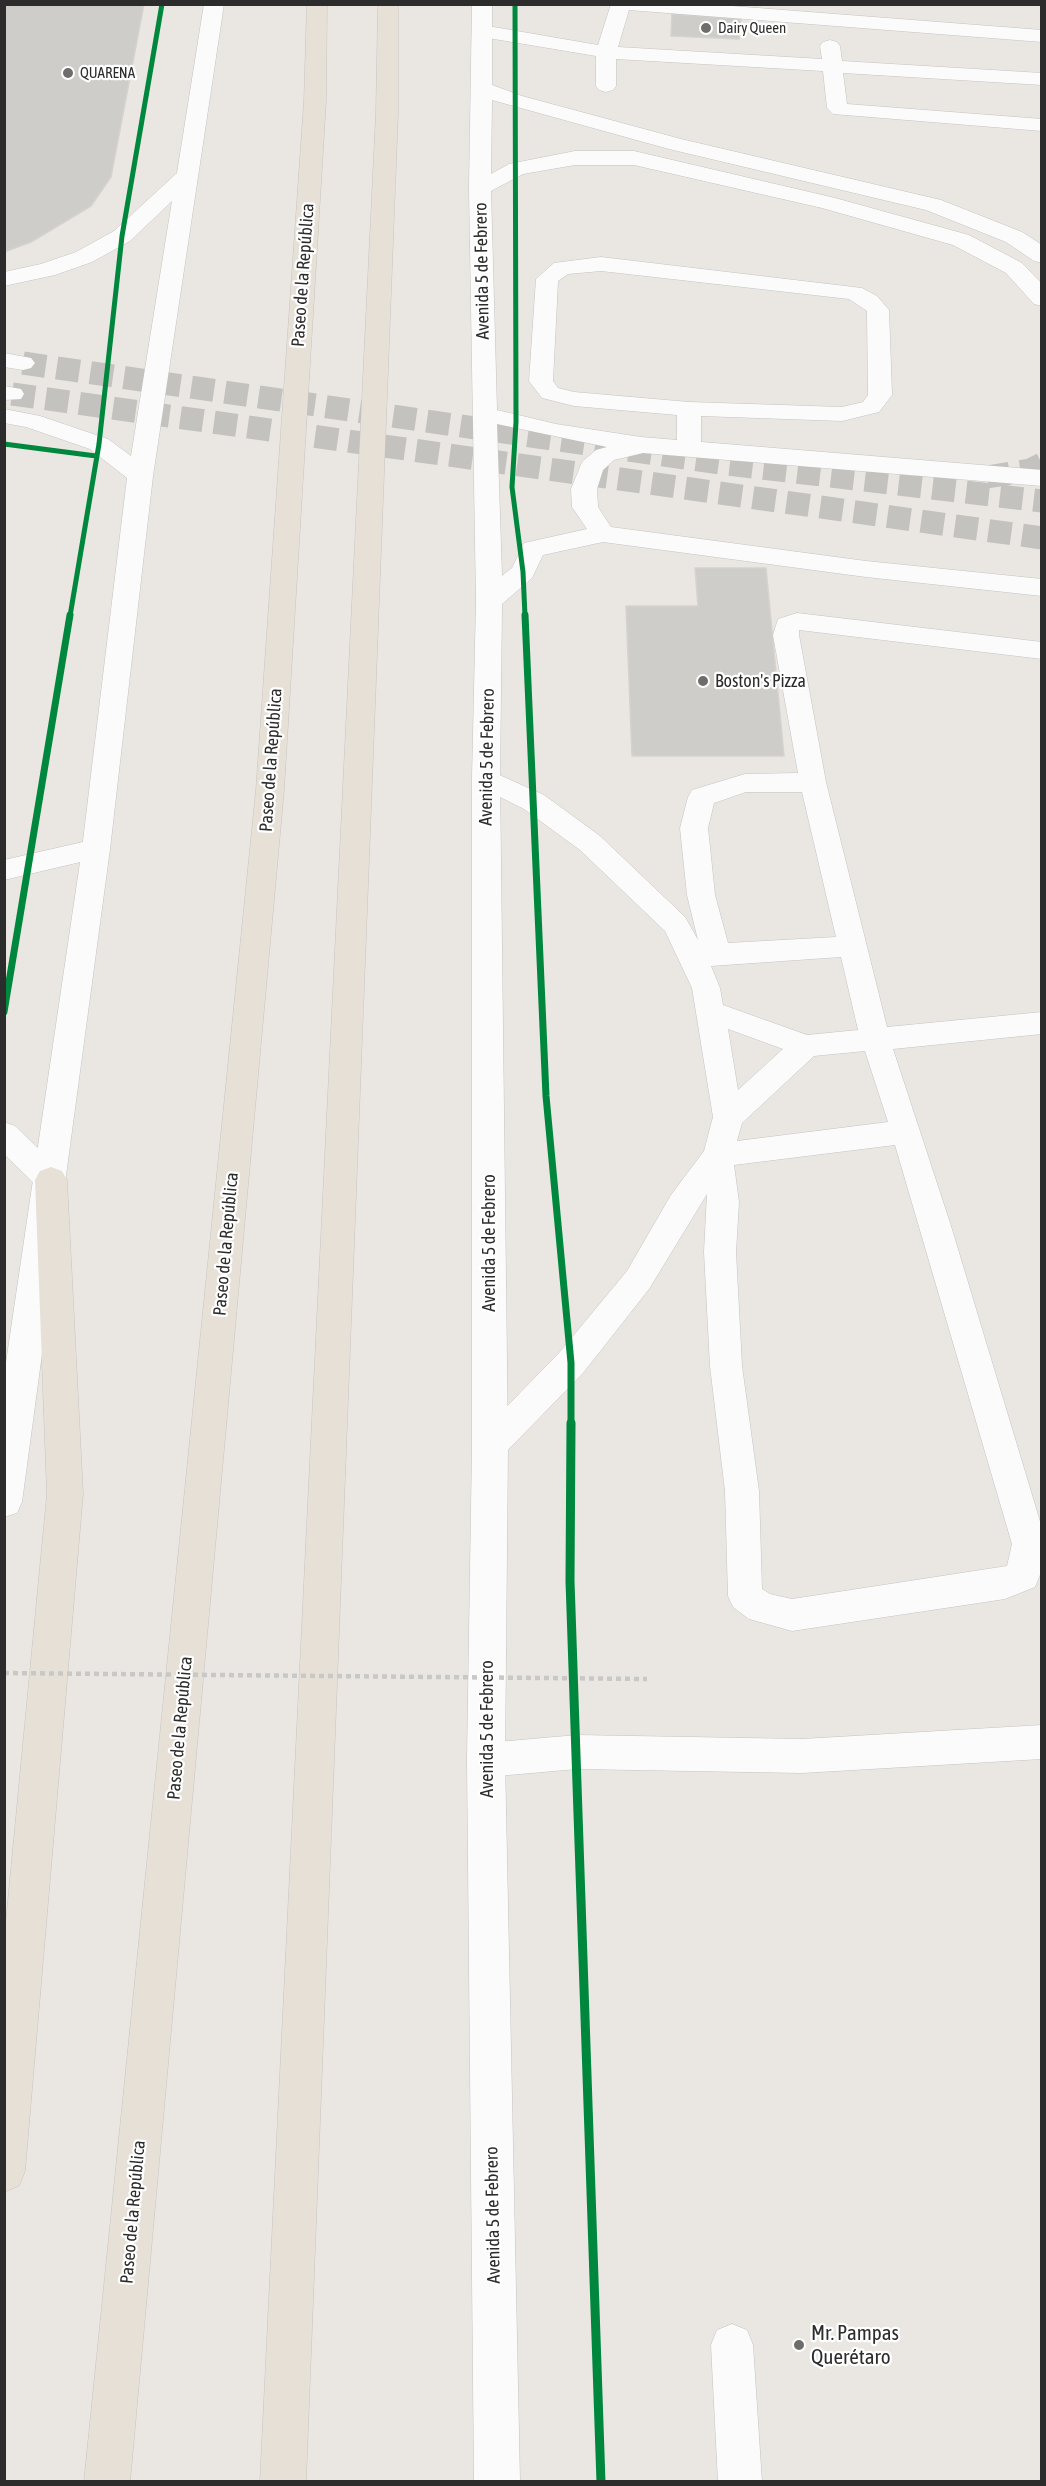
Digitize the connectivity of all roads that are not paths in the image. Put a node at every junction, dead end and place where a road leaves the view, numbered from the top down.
1 (214, 4) edge
2 (317, 4) edge
3 (388, 4) edge
4 (482, 4) edge
5 (626, 5) edge
6 (829, 21) junction
7 (482, 31) junction
8 (1041, 36) edge
9 (606, 52) junction
10 (712, 60) junction
11 (832, 66) junction
12 (1041, 79) edge
13 (606, 86) dead end
14 (482, 89) junction
15 (1041, 124) edge
16 (188, 174) junction
17 (480, 188) junction
18 (1041, 256) edge
19 (4, 279) edge
20 (1041, 299) edge
21 (7, 401) edge
22 (689, 409) junction
23 (485, 414) junction
24 (641, 445) junction
25 (689, 449) junction
26 (140, 476) junction
27 (1041, 478) edge
28 (603, 534) junction
29 (1041, 588) edge
30 (489, 601) junction
31 (1041, 651) edge
32 (486, 778) junction
33 (813, 782) junction
34 (96, 849) junction
35 (4, 870) edge
36 (853, 946) junction
37 (705, 955) junction
38 (710, 1011) junction
39 (1041, 1023) edge
40 (875, 1038) junction
41 (806, 1046) junction
42 (728, 1117) junction
43 (906, 1132) junction
44 (4, 1134) edge
45 (718, 1155) junction
46 (51, 1180) junction
47 (490, 1446) junction
48 (4, 1502) edge
49 (1041, 1742) edge
50 (486, 1760) junction
51 (4, 2171) edge
52 (732, 2345) dead end
53 (107, 2481) edge
54 (284, 2481) edge
55 (497, 2481) edge
56 (740, 2481) edge

1 - 16 main road
2 - 53 highway, Paseo de la República
3 - 54 highway
4 - 7 main road, Avenida 5 de Febrero
5 - 6 lane
5 - 9 lane
5 - 10 lane
6 - 8 lane
6 - 11 lane
7 - 9 lane
7 - 14 main road, Avenida 5 de Febrero
9 - 10 lane
9 - 13 lane
10 - 11 lane
11 - 12 lane
11 - 15 lane
14 - 17 main road, Avenida 5 de Febrero
14 - 18 main road
16 - 19 main road
16 - 26 main road
17 - 20 main road
17 - 23 main road, Avenida 5 de Febrero
21 - 26 main road
22 - 22 lane
22 - 25 lane
23 - 24 main road
23 - 30 main road, Avenida 5 de Febrero
24 - 25 main road
24 - 28 main road
25 - 27 main road
26 - 34 main road
28 - 29 main road
28 - 30 main road
30 - 32 main road, Avenida 5 de Febrero
31 - 33 lane
32 - 37 lane
32 - 47 main road, Avenida 5 de Febrero
33 - 36 lane
33 - 37 lane
34 - 35 lane
34 - 46 main road
36 - 37 lane
36 - 40 lane
37 - 38 lane
38 - 41 lane
38 - 42 lane
39 - 40 lane
40 - 41 lane
40 - 43 lane
41 - 42 lane
42 - 45 lane
43 - 45 lane
43 - 45 lane
44 - 46 lane
45 - 47 lane
46 - 48 main road
46 - 51 highway
47 - 50 main road, Avenida 5 de Febrero
49 - 50 lane
50 - 55 main road, Avenida 5 de Febrero
52 - 56 lane

